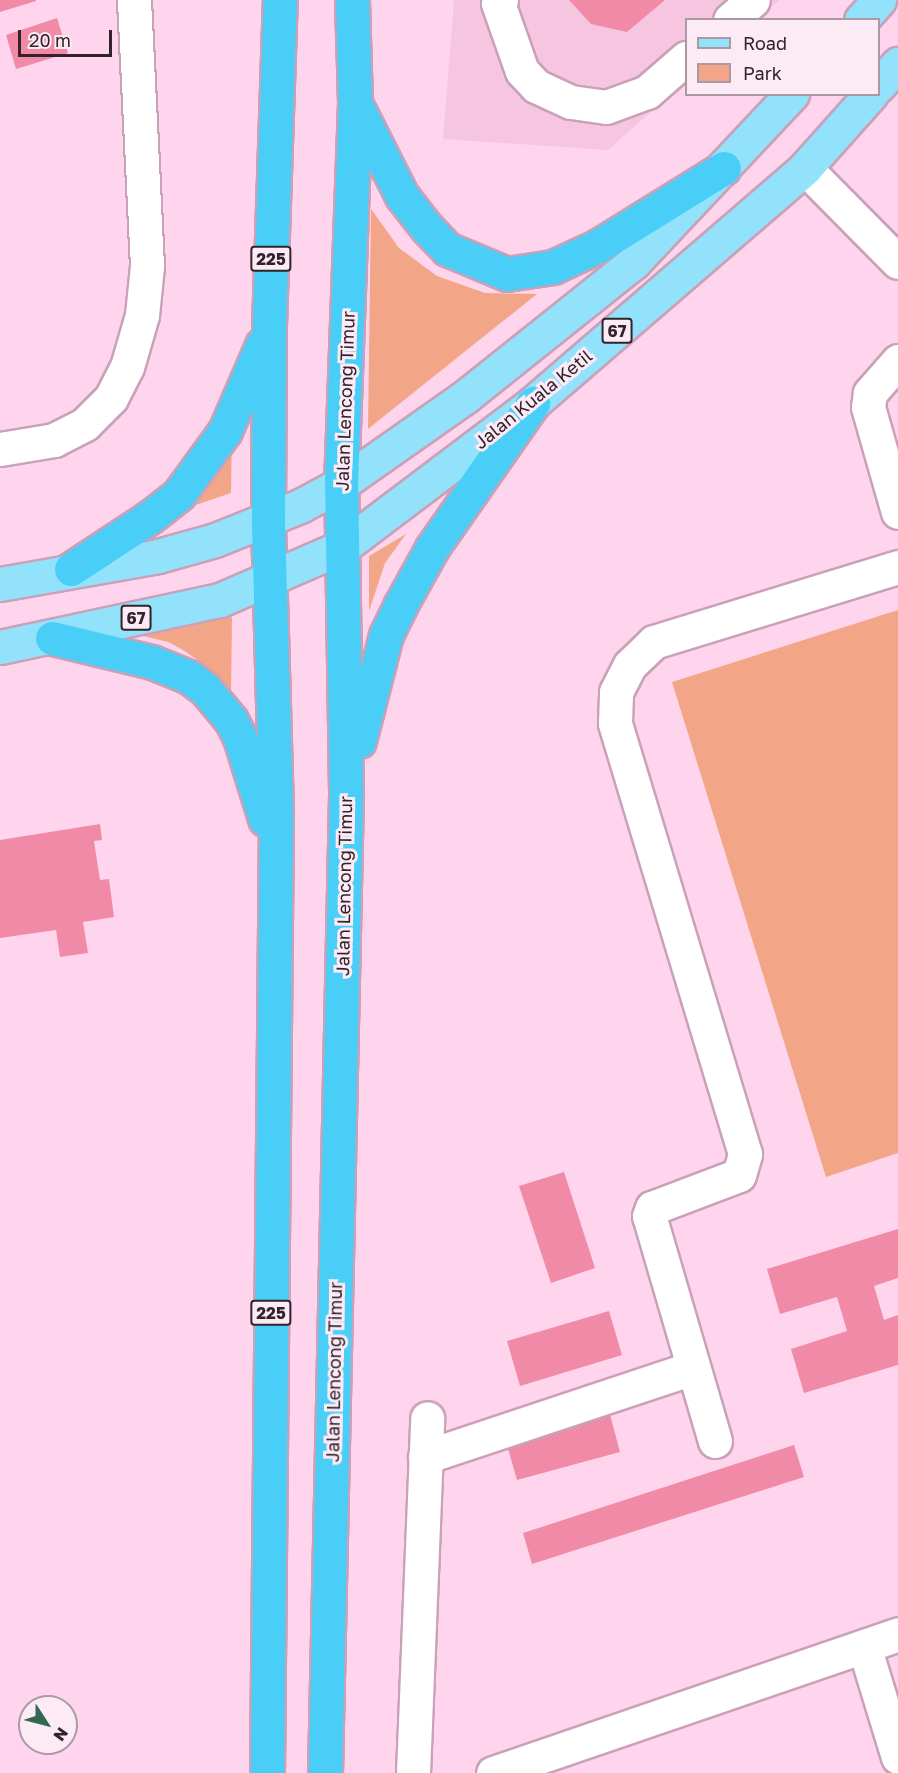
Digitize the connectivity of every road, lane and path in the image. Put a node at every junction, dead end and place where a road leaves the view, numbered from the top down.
1 (134, 0) edge
2 (279, 0) edge
3 (352, 0) edge
4 (753, 0) edge
5 (879, 0) edge
6 (500, 1) edge
7 (732, 18) edge
8 (863, 18) edge
9 (685, 59) edge
10 (898, 64) edge
11 (880, 85) edge
12 (790, 96) edge
13 (869, 96) edge
14 (355, 102) junction
15 (724, 168) junction
16 (805, 168) junction
17 (898, 262) edge
18 (269, 326) junction
19 (898, 360) edge
20 (533, 403) junction
21 (0, 449) edge
22 (341, 484) junction
23 (898, 512) edge
24 (268, 518) junction
25 (344, 546) junction
26 (898, 567) edge
27 (71, 569) junction
28 (269, 582) junction
29 (0, 584) edge
30 (52, 638) junction
31 (0, 647) edge
32 (346, 790) junction
33 (275, 853) junction
34 (693, 1368) junction
35 (427, 1418) dead end
36 (715, 1442) dead end
37 (425, 1457) junction
38 (898, 1634) edge
39 (864, 1646) junction
40 (898, 1757) edge
41 (527, 1768) edge
42 (267, 1773) edge
43 (325, 1773) edge
44 (413, 1773) edge
45 (494, 1773) edge

1 - 21 street
2 - 18 highway, 225
3 - 14 highway, Jalan Lencong Timur
4 - 7 street
5 - 8 main road
6 - 9 street
10 - 11 main road
12 - 15 main road, 67
13 - 16 main road, Jalan Kuala Ketil / 67
14 - 15 highway
14 - 22 highway, Jalan Lencong Timur
15 - 22 main road, 67
16 - 17 street
16 - 20 main road, Jalan Kuala Ketil / 67
18 - 24 highway, 225
18 - 27 highway
19 - 23 street
20 - 25 main road, Jalan Kuala Ketil / 67
20 - 32 highway
22 - 24 main road, 67
22 - 25 highway, Jalan Lencong Timur
24 - 27 main road, 67
24 - 28 highway, 225
25 - 28 main road, 67
25 - 32 highway, Jalan Lencong Timur
26 - 34 street
27 - 29 main road, 67
28 - 30 main road, 67
28 - 33 highway, 225
30 - 31 main road, 67
30 - 33 highway
32 - 43 highway, Jalan Lencong Timur
33 - 42 highway, 225
34 - 36 street
34 - 37 street
35 - 37 street
37 - 44 street
38 - 39 street
39 - 40 street
39 - 41 street
41 - 45 street

